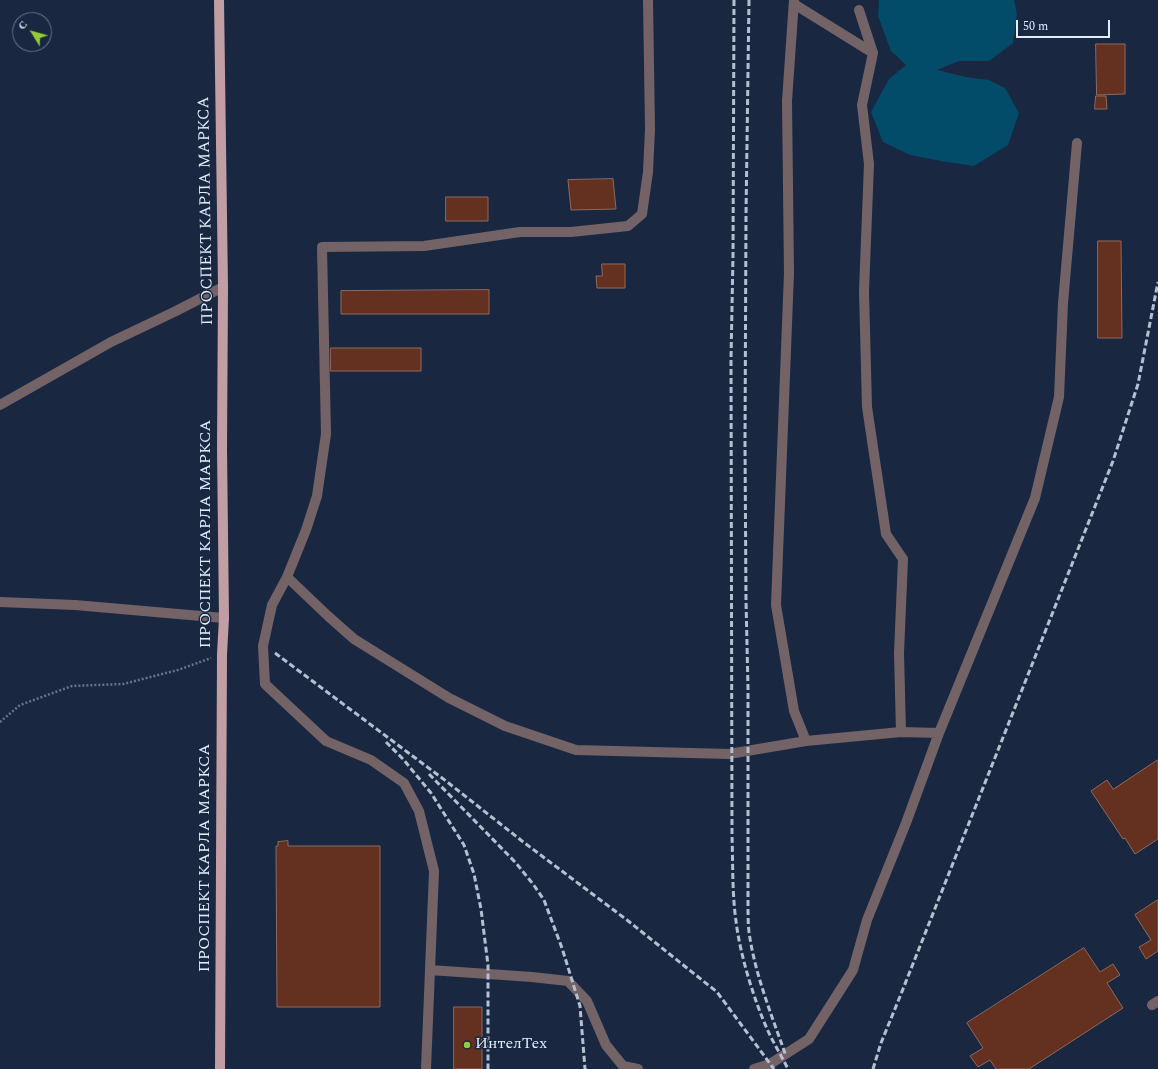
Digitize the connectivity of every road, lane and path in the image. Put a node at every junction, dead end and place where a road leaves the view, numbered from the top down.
1 (219, 0) edge
2 (648, 0) edge
3 (794, 2) edge
4 (859, 10) dead end
5 (873, 53) junction
6 (1077, 143) dead end
7 (224, 286) junction
8 (0, 405) edge
9 (287, 577) junction
10 (0, 602) edge
11 (224, 618) junction
12 (222, 654) junction
13 (0, 722) edge
14 (901, 732) junction
15 (939, 733) junction
16 (806, 741) junction
17 (430, 970) junction
18 (220, 1069) edge
19 (426, 1069) edge
20 (638, 1069) edge
21 (754, 1069) edge

1 - 7 main road, ПРОСПЕКТ КАРЛА МАРКСА
2 - 9 lane
3 - 5 lane
3 - 16 lane
4 - 5 lane
5 - 14 lane
6 - 15 lane
7 - 8 lane
7 - 11 main road, ПРОСПЕКТ КАРЛА МАРКСА
9 - 16 lane
9 - 17 lane
10 - 11 lane
11 - 12 main road, ПРОСПЕКТ КАРЛА МАРКСА
12 - 13 path
12 - 18 main road, ПРОСПЕКТ КАРЛА МАРКСА
14 - 15 lane
14 - 16 lane
15 - 21 lane
17 - 19 lane
17 - 20 lane

